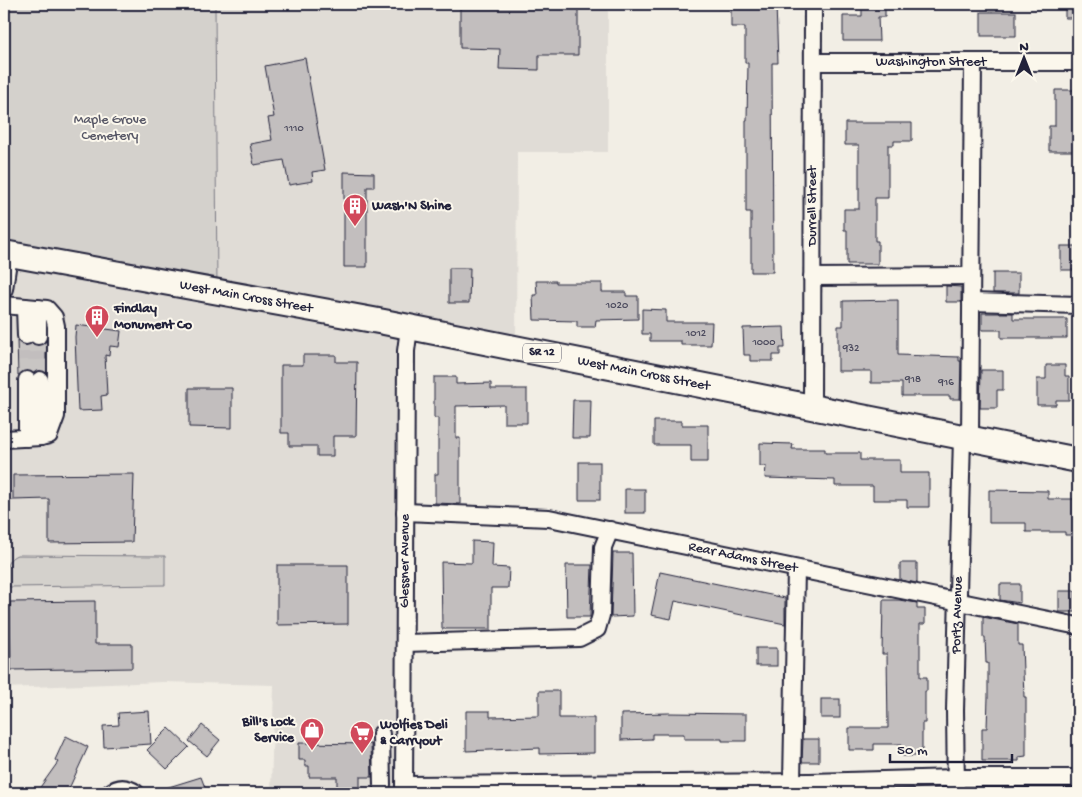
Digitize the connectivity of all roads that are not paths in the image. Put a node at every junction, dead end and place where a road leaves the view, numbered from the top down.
1 (813, 4) edge
2 (813, 62) junction
3 (973, 62) junction
4 (1078, 62) edge
5 (6, 253) edge
6 (972, 276) junction
7 (812, 277) junction
8 (4, 289) edge
9 (971, 302) junction
10 (4, 305) edge
11 (1078, 305) edge
12 (31, 308) junction
13 (409, 328) junction
14 (32, 336) tunnel mouth
15 (33, 380) tunnel mouth
16 (812, 407) junction
17 (966, 437) junction
18 (34, 438) junction
19 (4, 439) edge
20 (1078, 460) edge
21 (405, 512) junction
22 (610, 530) junction
23 (796, 569) junction
24 (957, 603) junction
25 (1078, 626) edge
26 (405, 642) junction
27 (381, 734) dead end
28 (1078, 778) edge
29 (382, 785) dead end
30 (795, 786) edge
31 (956, 786) edge
32 (599, 788) edge
33 (404, 789) edge
34 (110, 793) edge
35 (136, 793) edge

1 - 2 street, Durrell Street
2 - 3 street, Washington Street
2 - 7 street, Durrell Street
3 - 4 street, Washington Street
3 - 6 street, Portz Avenue
5 - 8 street
5 - 13 highway, West Main Cross Street / SR 12
6 - 7 street
6 - 9 street, Portz Avenue
7 - 16 street, Durrell Street
9 - 11 street
9 - 17 street, Portz Avenue
10 - 12 street
12 - 14 street
12 - 18 street
13 - 16 highway, West Main Cross Street / SR 12
13 - 21 street, Glessner Avenue
15 - 18 street
16 - 17 highway, West Main Cross Street / SR 12
17 - 20 highway, West Main Cross Street / SR 12
17 - 24 street, Portz Avenue
18 - 19 street
21 - 22 street, Rear Adams Street
21 - 26 street, Glessner Avenue
22 - 23 street, Rear Adams Street
22 - 26 street
23 - 24 street, Rear Adams Street
23 - 30 street
24 - 25 street, Rear Adams Street
24 - 31 street, Portz Avenue
26 - 33 street, Glessner Avenue
27 - 29 street
28 - 31 street
30 - 31 street
30 - 32 street
32 - 33 street
34 - 35 street

